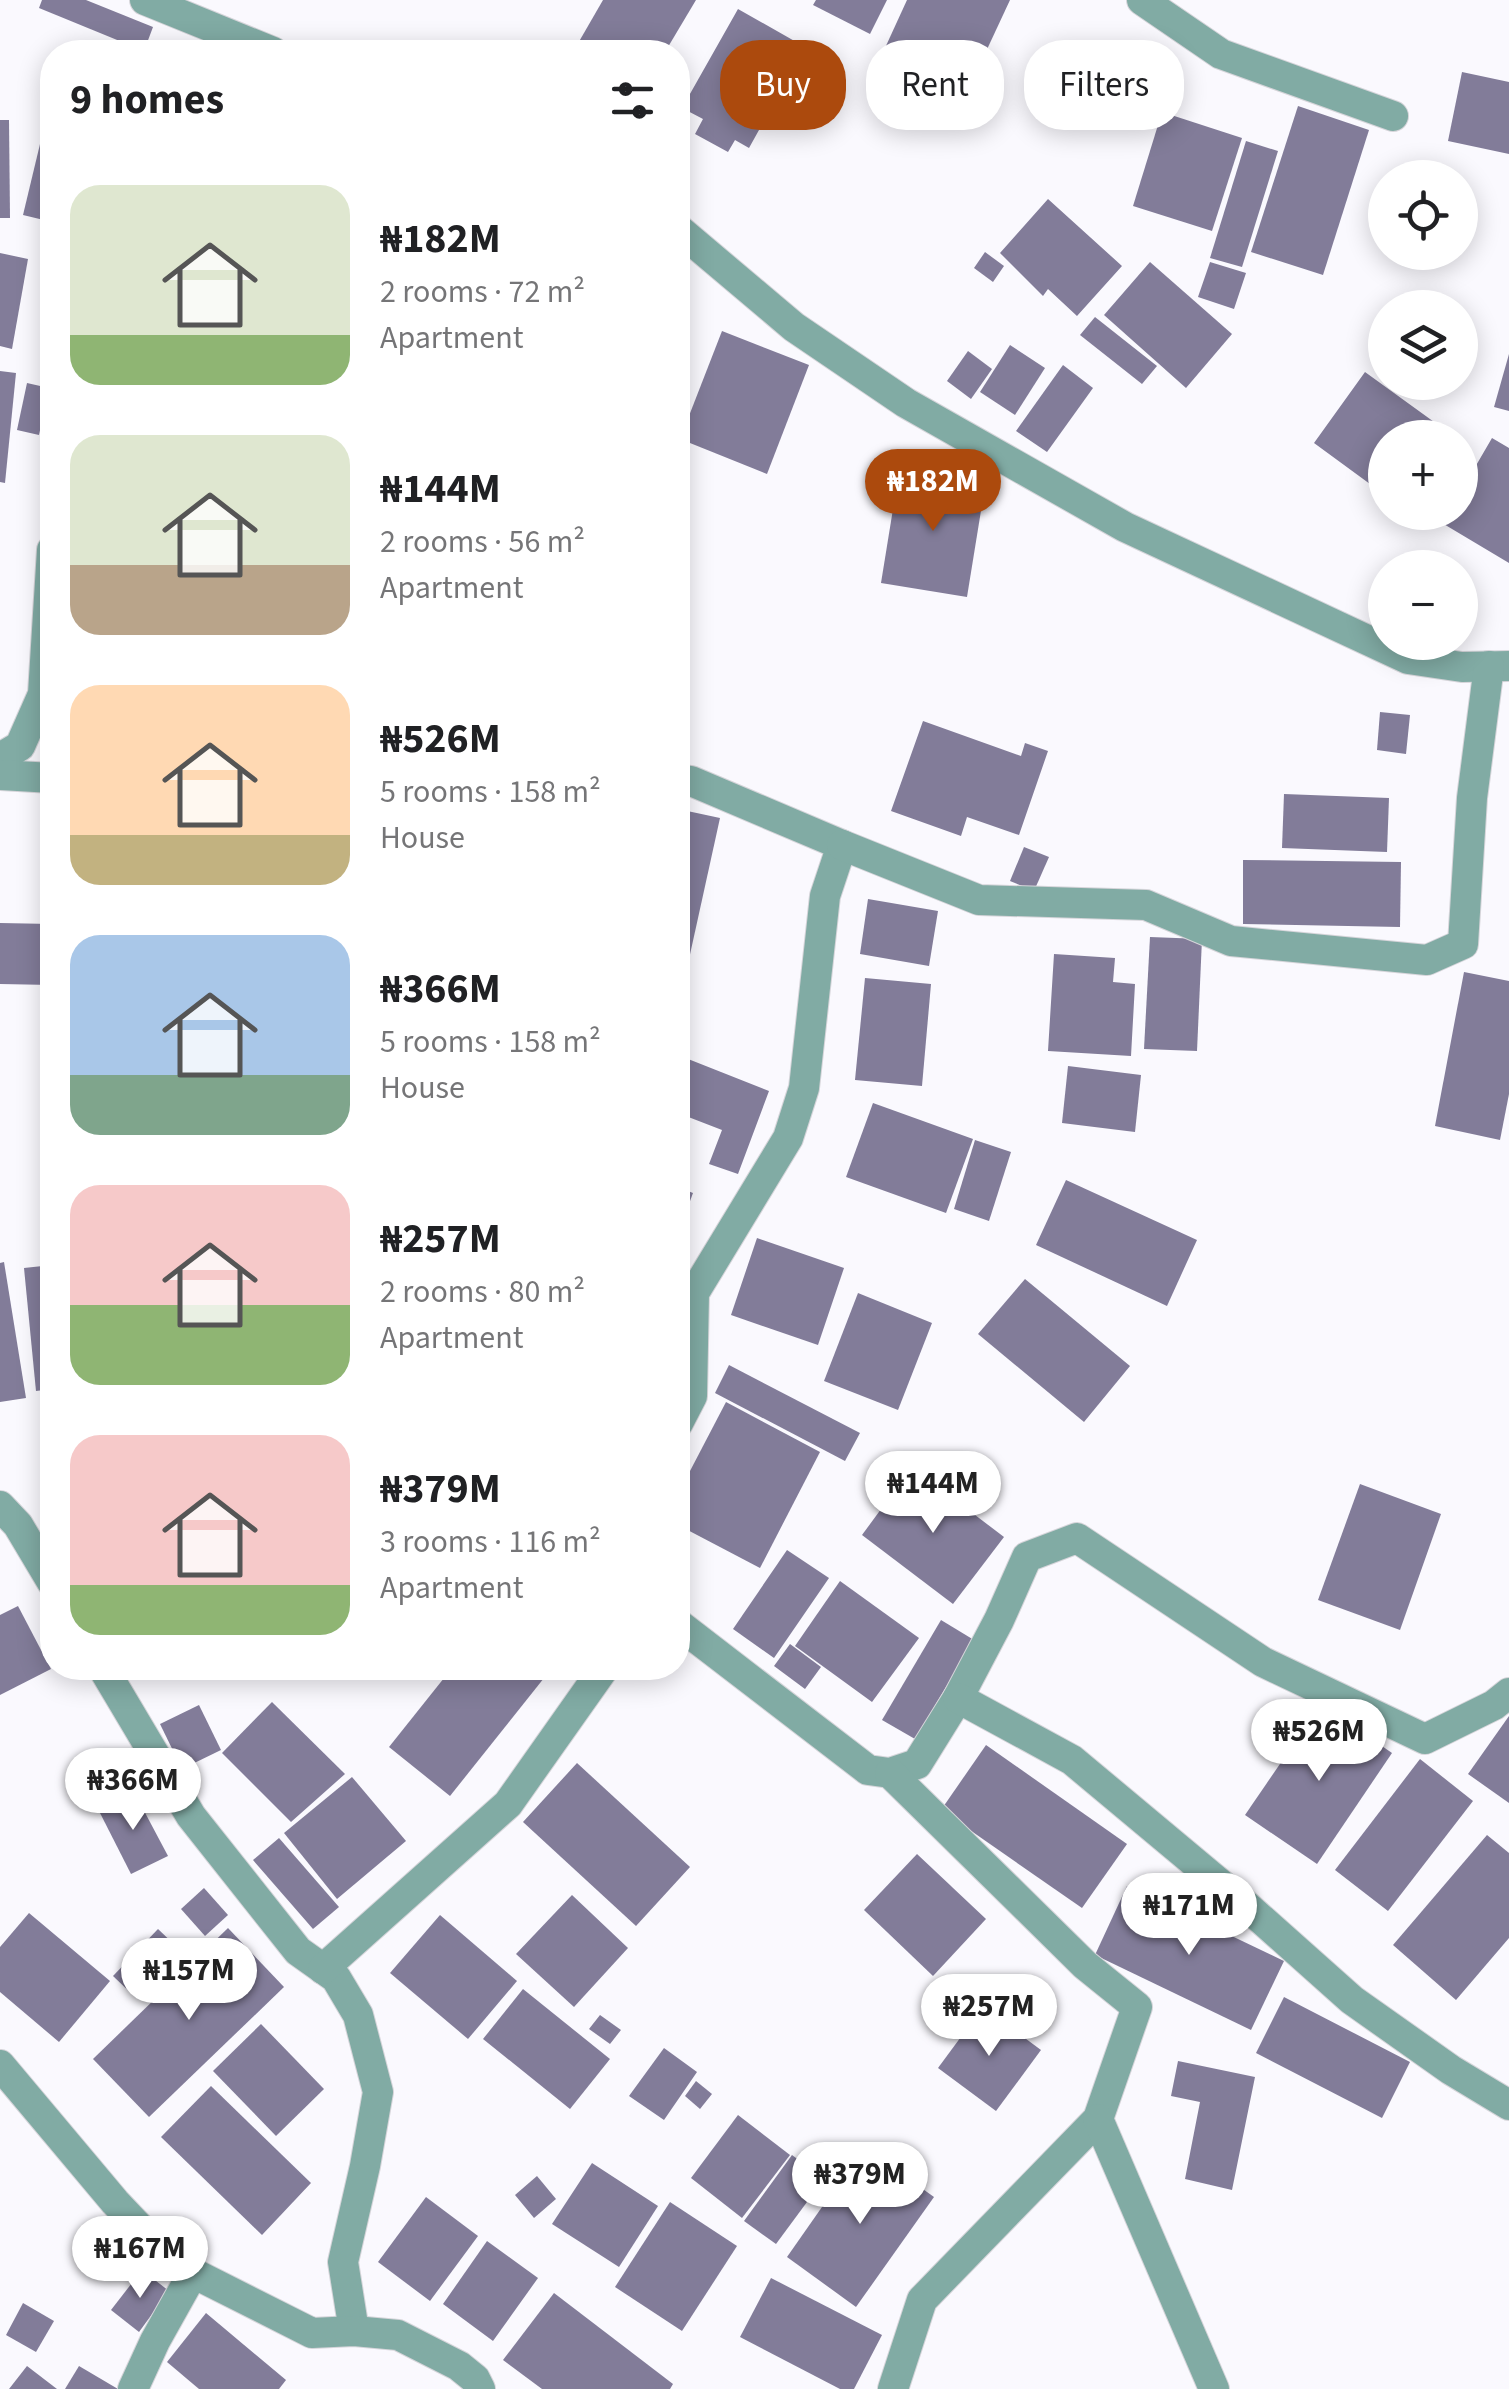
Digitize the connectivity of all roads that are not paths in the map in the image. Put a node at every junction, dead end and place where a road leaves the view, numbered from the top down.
1 (145, 0) edge
2 (1142, 0) edge
3 (244, 40) edge
4 (1393, 116) dead end
5 (690, 240) edge
6 (1499, 666) edge
7 (40, 701) edge
8 (0, 758) edge
9 (0, 775) edge
10 (40, 777) edge
11 (690, 780) edge
12 (842, 845) junction
13 (690, 1400) edge
14 (0, 1506) edge
15 (40, 1562) edge
16 (690, 1633) edge
17 (110, 1680) edge
18 (596, 1680) edge
19 (1509, 1694) edge
20 (958, 1698) junction
21 (890, 1773) junction
22 (323, 1969) junction
23 (0, 2065) edge
24 (1509, 2104) edge
25 (1098, 2119) junction
26 (194, 2274) junction
27 (354, 2331) junction
28 (133, 2389) edge
29 (480, 2389) edge
30 (893, 2389) edge
31 (1214, 2389) edge

1 - 3 street
2 - 4 street
5 - 6 street
6 - 12 street
7 - 8 street
9 - 10 street
11 - 12 street
12 - 13 street
14 - 15 street
16 - 21 street
17 - 22 street
18 - 22 street
19 - 20 street
20 - 21 street
20 - 24 street
21 - 25 street
22 - 27 street
23 - 26 street
25 - 30 street
25 - 31 street
26 - 27 street
26 - 28 street
27 - 29 street

